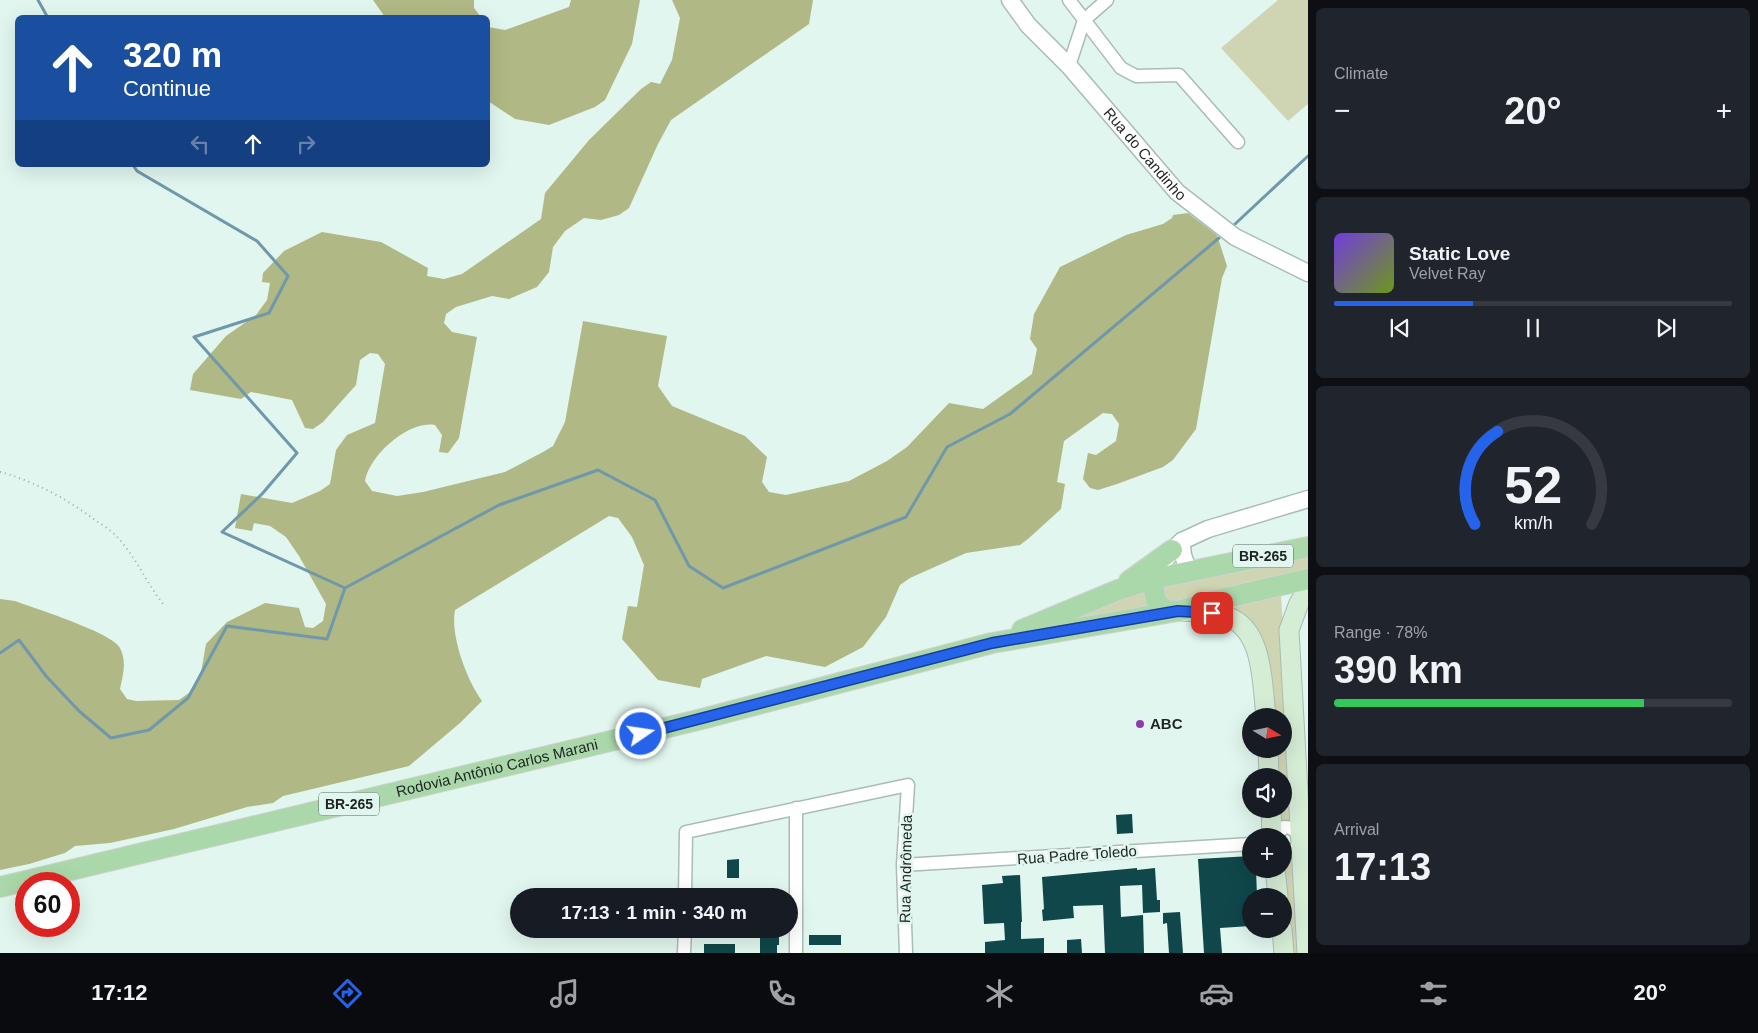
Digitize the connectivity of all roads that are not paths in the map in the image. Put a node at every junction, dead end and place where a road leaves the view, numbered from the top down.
1 (1010, 0) edge
2 (1069, 0) edge
3 (1107, 0) edge
4 (1084, 20) junction
5 (1069, 66) junction
6 (1238, 142) dead end
7 (1308, 273) edge
8 (1308, 499) edge
9 (1177, 545) junction
10 (1308, 547) edge
11 (1190, 570) junction
12 (1153, 579) junction
13 (1308, 579) edge
14 (1118, 590) junction
15 (1308, 590) edge
16 (1178, 611) junction
17 (992, 643) junction
18 (1265, 708) edge
19 (796, 808) junction
20 (1283, 828) edge
21 (1304, 840) edge
22 (1242, 845) edge
23 (1292, 850) edge
24 (903, 865) junction
25 (0, 887) edge
26 (685, 888) edge
27 (685, 938) edge
28 (1283, 938) edge
29 (684, 953) edge
30 (796, 953) edge
31 (906, 953) edge
32 (1284, 953) edge
33 (1307, 953) edge

1 - 5 street, Rua do Candinho
2 - 4 street
3 - 4 street
4 - 5 street
4 - 6 street
5 - 7 street, Rua do Candinho
8 - 9 street
9 - 11 street
9 - 12 street
9 - 14 main road
10 - 11 main road, Rodovia Antônio Carlos Marani / BR-265
11 - 12 main road, Rodovia Antônio Carlos Marani / BR-265
12 - 14 main road, Rodovia Antônio Carlos Marani / BR-265
12 - 16 main road
13 - 16 main road, Rodovia Antônio Carlos Marani / BR-265
14 - 17 main road, Rodovia Antônio Carlos Marani / BR-265
15 - 21 main road
16 - 17 main road, Rodovia Antônio Carlos Marani / BR-265
16 - 18 main road
17 - 25 main road, Rodovia Antônio Carlos Marani / BR-265
19 - 24 street, Rua Andrômeda
19 - 26 street
19 - 30 street
20 - 21 street
21 - 23 street
21 - 33 main road
22 - 24 street, Rua Padre Toledo
24 - 31 street, Rua Andrômeda
27 - 29 street
28 - 32 main road

